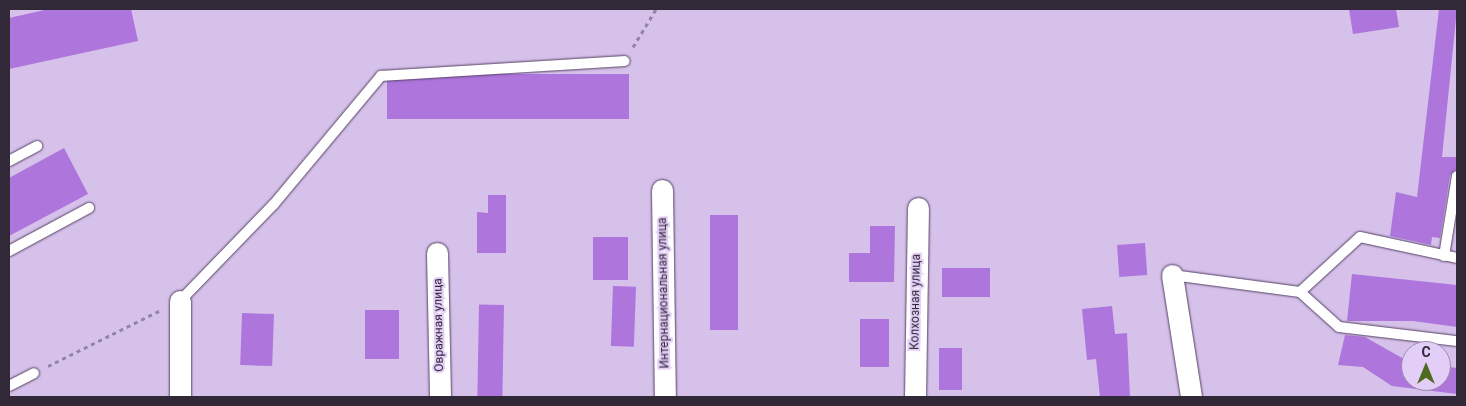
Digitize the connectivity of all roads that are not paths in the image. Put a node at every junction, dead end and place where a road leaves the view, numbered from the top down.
1 (625, 61) road end
2 (37, 146) dead end
3 (9, 161) edge
4 (1457, 176) edge
5 (662, 190) dead end
6 (89, 208) dead end
7 (918, 208) dead end
8 (9, 251) edge
9 (438, 253) dead end
10 (1444, 256) junction
11 (1457, 258) edge
12 (1172, 275) joint
13 (1300, 292) junction
14 (180, 301) joint
15 (1457, 342) edge
16 (34, 373) road end
17 (9, 386) edge
18 (180, 397) edge
19 (440, 397) edge
20 (666, 397) edge
21 (914, 397) edge
22 (1192, 397) edge

1 - 14 lane
2 - 3 lane
4 - 10 lane
5 - 20 street, Интернациональная улица
6 - 8 lane
7 - 21 street, Колхозная улица
9 - 19 street, Овражная улица
10 - 11 lane
10 - 13 lane
12 - 13 lane
12 - 22 street
13 - 15 lane
14 - 18 street
16 - 17 lane

